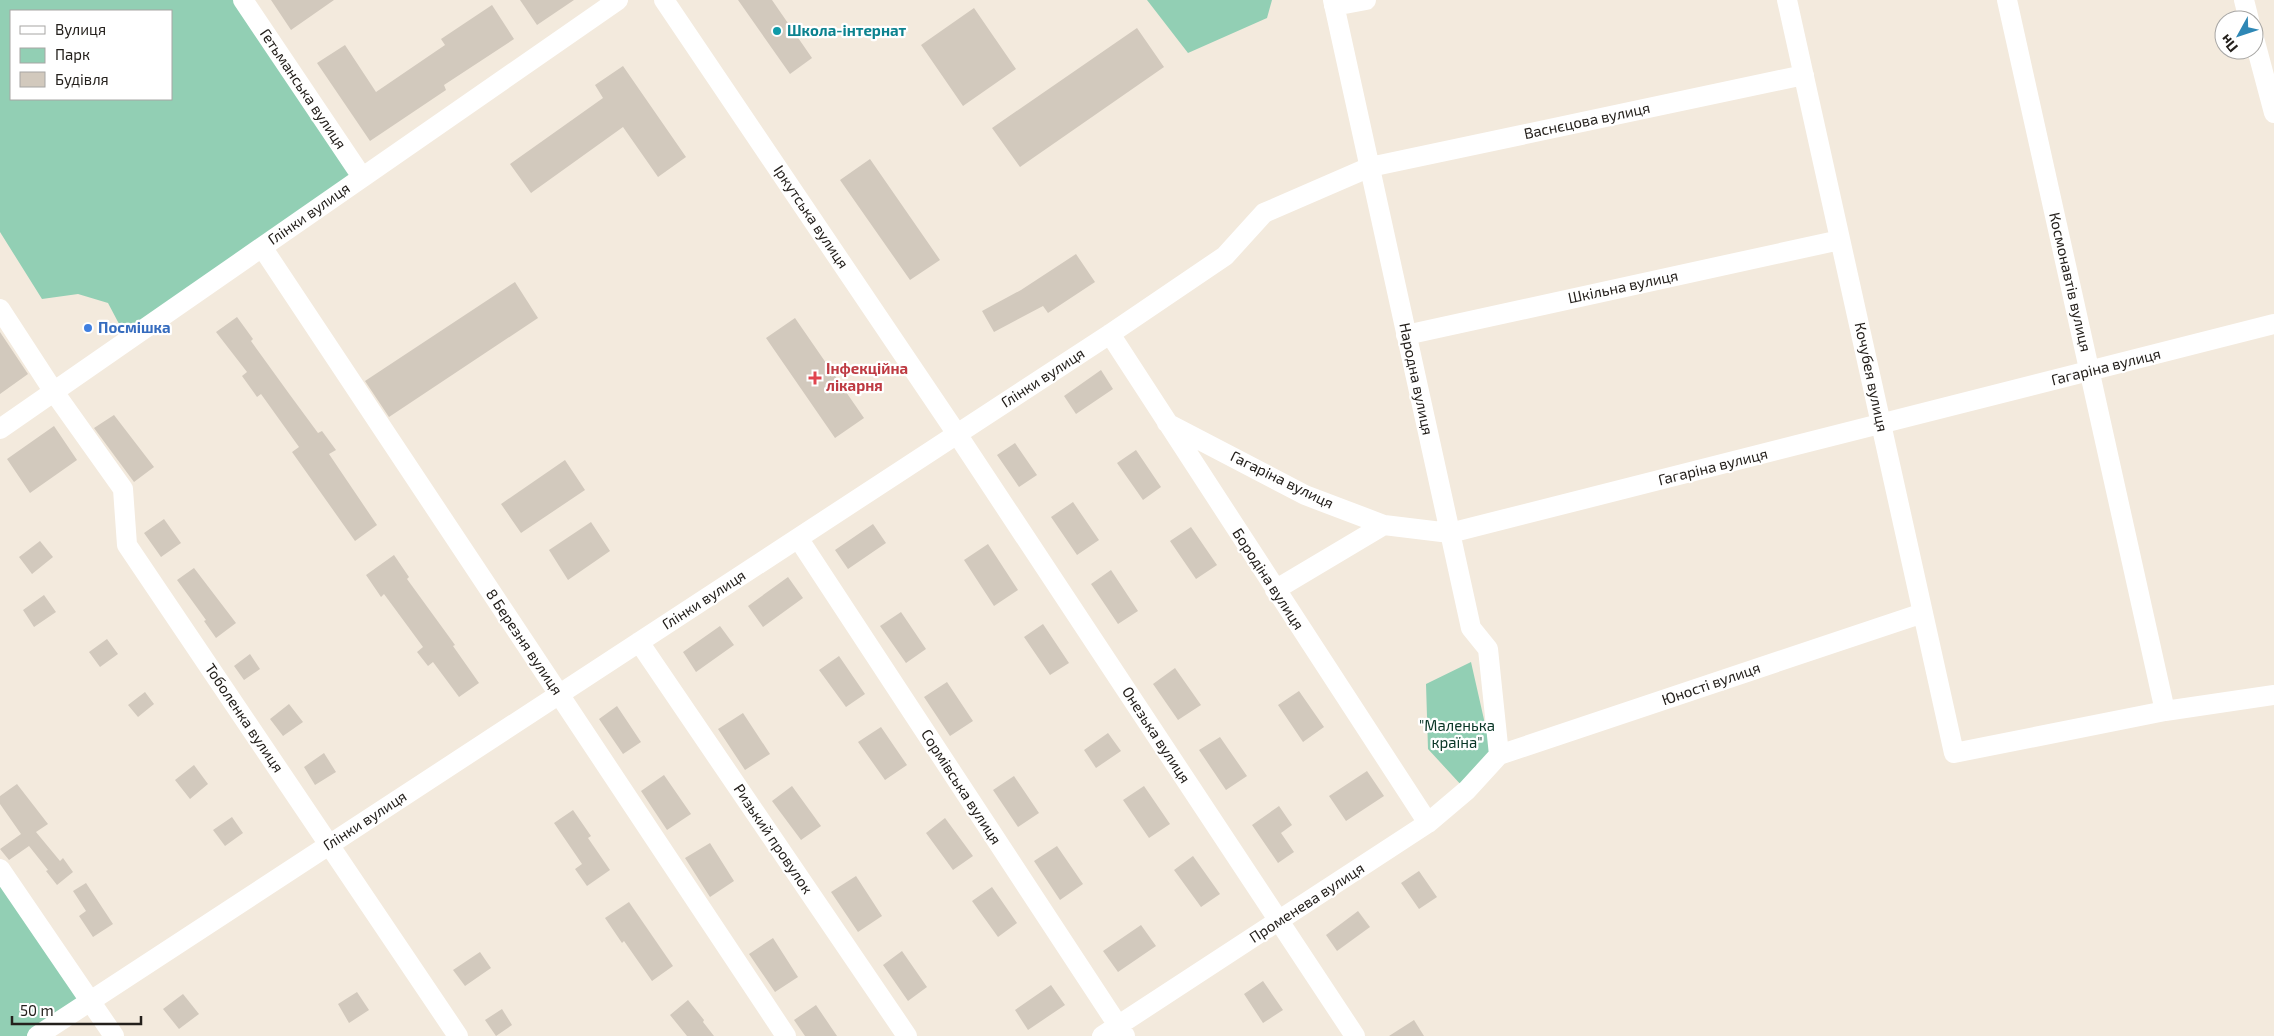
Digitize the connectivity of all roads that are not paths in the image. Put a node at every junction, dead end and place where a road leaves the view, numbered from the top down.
1 (243, 0) edge
2 (618, 0) edge
3 (664, 0) edge
4 (1366, 0) edge
5 (1787, 0) edge
6 (2007, 0) edge
7 (1333, 3) edge
8 (2260, 60) edge
9 (1804, 75) junction
10 (2274, 113) edge
11 (1370, 167) junction
12 (362, 178) junction
13 (1840, 240) junction
14 (262, 247) junction
15 (0, 309) edge
16 (2274, 324) edge
17 (1110, 334) junction
18 (1406, 335) junction
19 (2090, 371) junction
20 (54, 392) junction
21 (1167, 423) junction
22 (1881, 424) junction
23 (0, 429) edge
24 (957, 434) junction
25 (1384, 525) junction
26 (1450, 533) junction
27 (798, 538) junction
28 (1275, 590) junction
29 (1923, 613) junction
30 (639, 642) junction
31 (559, 694) junction
32 (2274, 695) edge
33 (2165, 711) junction
34 (1499, 755) junction
35 (1428, 823) junction
36 (329, 845) junction
37 (0, 870) edge
38 (1279, 921) junction
39 (90, 1001) junction
40 (1115, 1032) edge
41 (36, 1036) edge
42 (114, 1036) edge
43 (458, 1036) edge
44 (786, 1036) edge
45 (907, 1036) edge
46 (1355, 1036) edge

1 - 12 street, Гетьманська вулиця
2 - 12 street, Глінки вулиця
3 - 24 street, Іркутська вулиця
4 - 7 street
5 - 9 street, Кочубея вулиця
6 - 19 street, Космонавтів вулиця
7 - 11 street, Народна вулиця
8 - 10 street
9 - 11 street, Васнєцова вулиця
9 - 13 street, Кочубея вулиця
11 - 17 street, Глінки вулиця
11 - 18 street, Народна вулиця
12 - 14 street, Глінки вулиця
13 - 18 street, Шкільна вулиця
13 - 22 street, Кочубея вулиця
14 - 20 street, Глінки вулиця
14 - 31 street, 8 Березня вулиця
15 - 20 street, Тоболенка вулиця
16 - 19 street, Гагаріна вулиця
17 - 21 street, Бородіна вулиця
17 - 24 street, Глінки вулиця
18 - 26 street, Народна вулиця
19 - 22 street, Гагаріна вулиця
19 - 33 street, Космонавтів вулиця
20 - 23 street, Глінки вулиця
20 - 36 street, Тоболенка вулиця
21 - 25 street, Гагаріна вулиця
21 - 28 street, Бородіна вулиця
22 - 26 street, Гагаріна вулиця
22 - 29 street, Кочубея вулиця
24 - 27 street, Глінки вулиця
24 - 38 street, Онезька вулиця
25 - 26 street, Гагаріна вулиця
25 - 28 street
26 - 34 street, Народна вулиця
27 - 30 street, Глінки вулиця
27 - 40 street, Сормівська вулиця
28 - 35 street, Бородіна вулиця
29 - 33 street, Кочубея вулиця
29 - 34 street, Юності вулиця
30 - 31 street, Глінки вулиця
30 - 45 street, Ризький провулок
31 - 36 street, Глінки вулиця
31 - 44 street, 8 Березня вулиця
32 - 33 street
34 - 35 street, Променева вулиця
35 - 38 street, Променева вулиця
36 - 39 street, Глінки вулиця
36 - 43 street, Тоболенка вулиця
37 - 39 street
38 - 40 street, Променева вулиця
38 - 46 street, Онезька вулиця
39 - 41 street, Глінки вулиця
39 - 42 street

